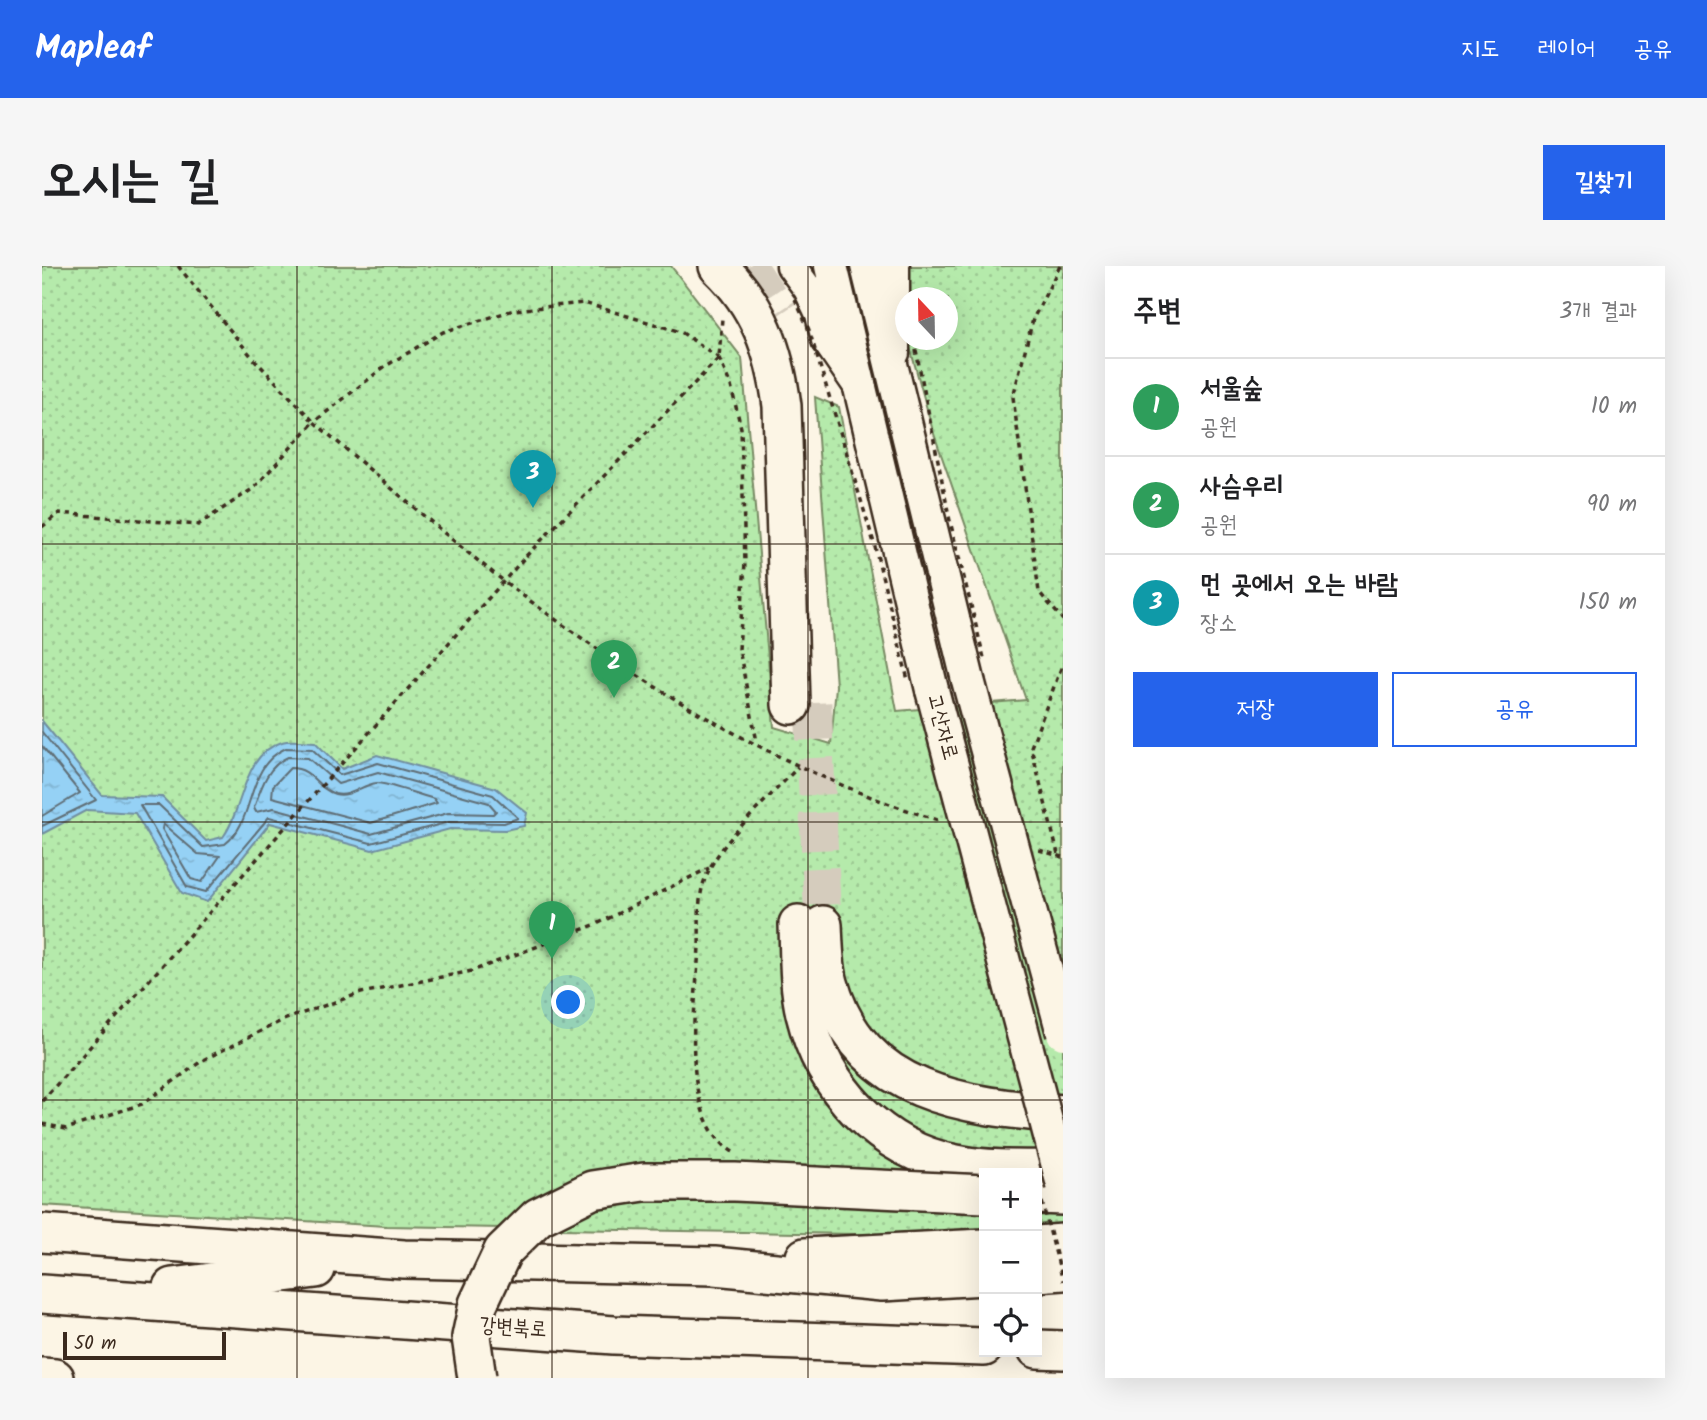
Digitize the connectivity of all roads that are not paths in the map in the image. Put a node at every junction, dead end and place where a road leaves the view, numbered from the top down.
1 (718, 266) edge
2 (791, 266) edge
3 (831, 266) edge
4 (867, 266) edge
5 (895, 266) edge
6 (780, 314) tunnel mouth
7 (894, 380) junction
8 (860, 389) junction
9 (1063, 1034) edge
10 (1063, 1114) edge
11 (1053, 1188) edge
12 (979, 1194) edge
13 (42, 1233) edge
14 (1063, 1243) edge
15 (1042, 1245) edge
16 (979, 1248) edge
17 (404, 1259) junction
18 (714, 1266) junction
19 (1063, 1271) edge
20 (1042, 1273) edge
21 (979, 1276) edge
22 (42, 1294) edge
23 (89, 1297) junction
24 (979, 1347) edge
25 (1042, 1349) edge
26 (1063, 1350) edge
27 (42, 1377) edge
28 (55, 1378) edge
29 (477, 1378) edge

1 - 6 highway
2 - 8 main road
3 - 8 main road, 고산자로
4 - 7 main road, 고산자로
5 - 7 main road
7 - 9 main road, 고산자로, bridge
8 - 11 main road, 고산자로, bridge
10 - 11 highway
12 - 29 highway, bridge
13 - 17 highway
14 - 15 highway
16 - 18 highway
17 - 18 highway
17 - 23 highway
18 - 21 highway
19 - 20 highway
22 - 23 highway, 강변북로
23 - 24 highway, 강변북로
25 - 26 highway
27 - 28 highway

